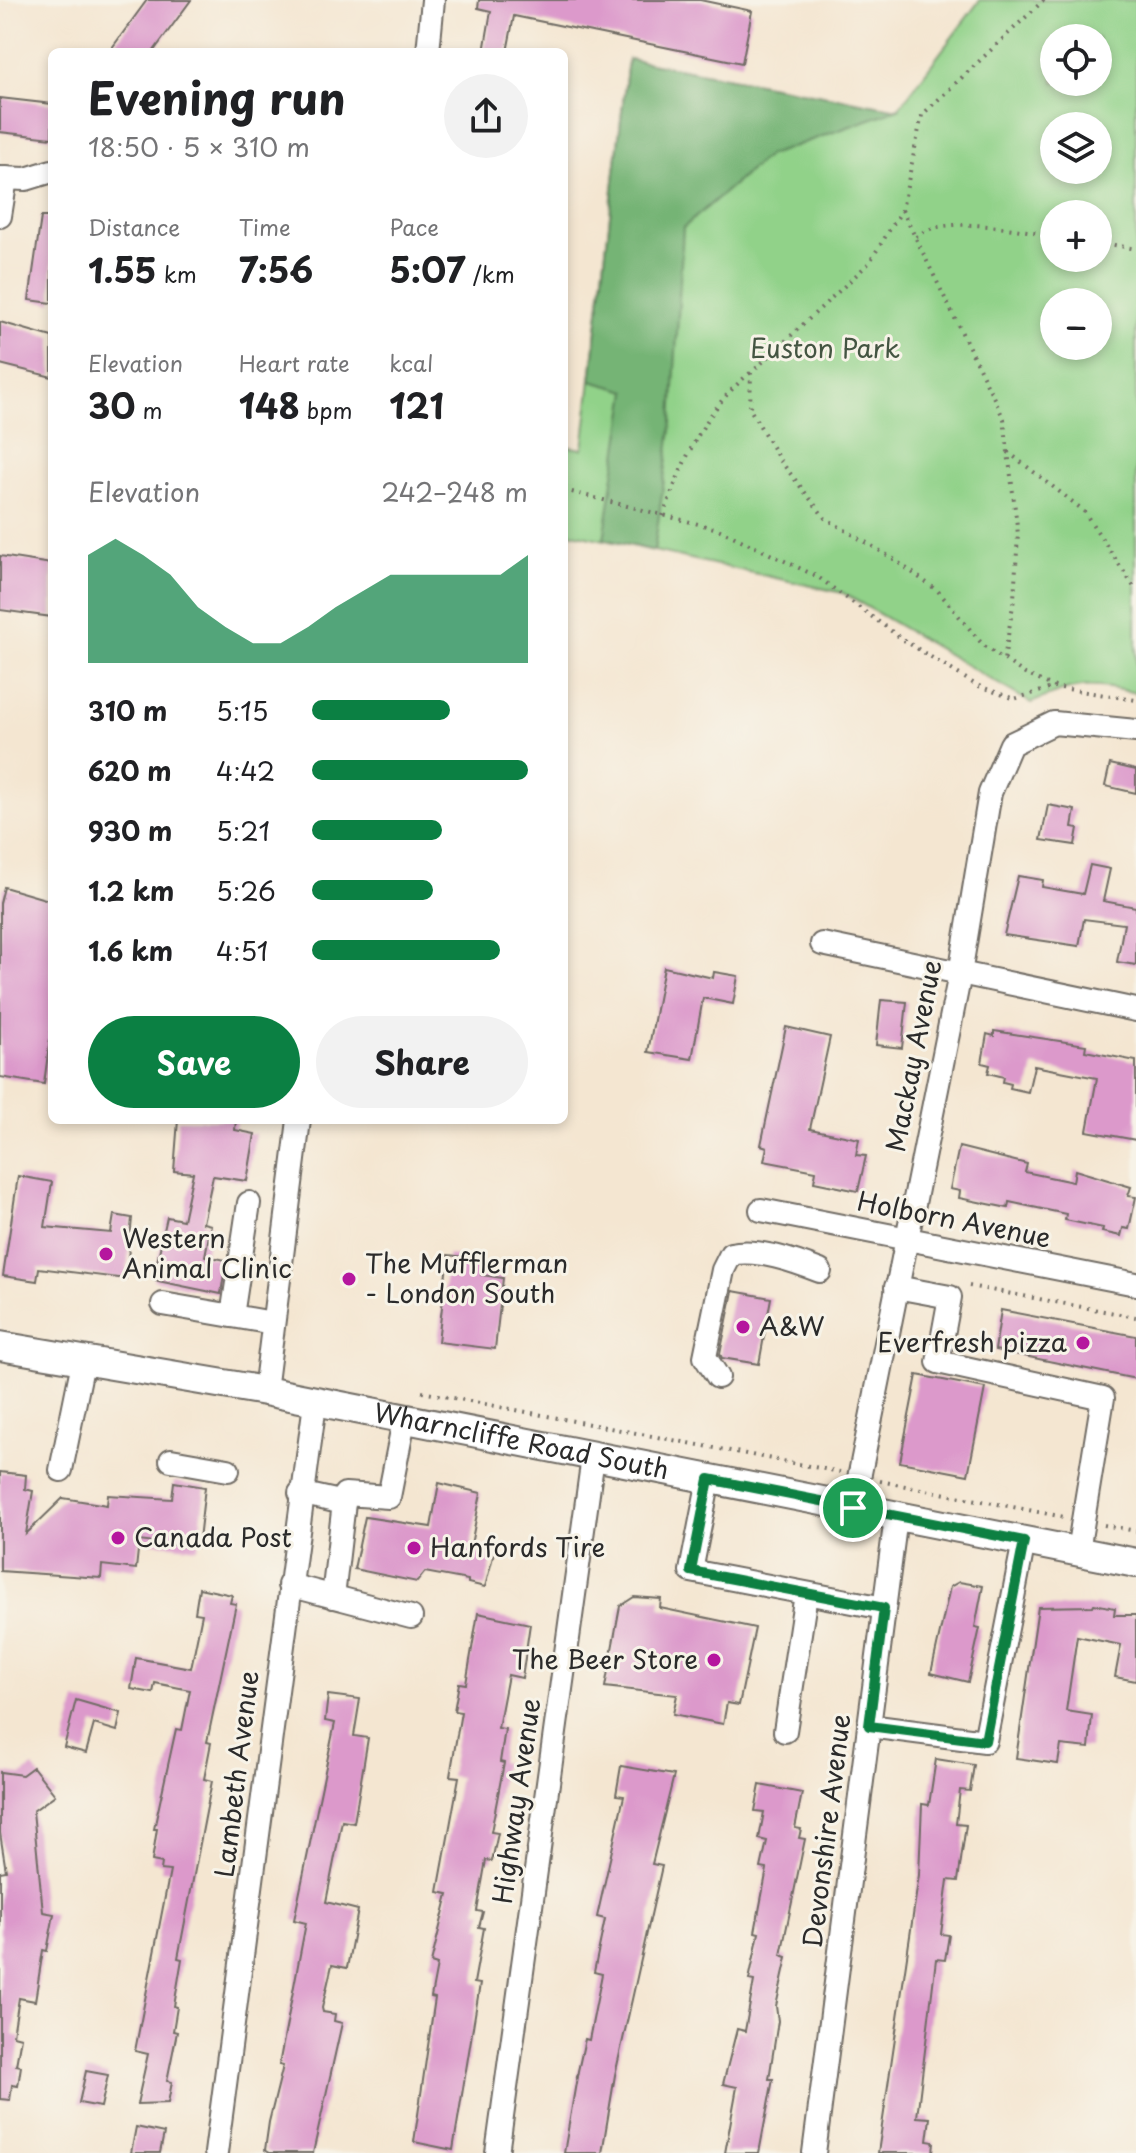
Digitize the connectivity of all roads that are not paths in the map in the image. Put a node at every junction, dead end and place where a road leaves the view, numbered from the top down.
1 (433, 0) edge
2 (428, 48) edge
3 (48, 172) edge
4 (3, 178) edge
5 (0, 216) edge
6 (1136, 731) edge
7 (822, 944) dead end
8 (960, 974) junction
9 (1136, 1010) edge
10 (298, 1124) edge
11 (249, 1203) dead end
12 (761, 1210) dead end
13 (906, 1239) junction
14 (820, 1271) dead end
15 (1136, 1284) edge
16 (896, 1287) junction
17 (163, 1304) dead end
18 (232, 1316) junction
19 (273, 1323) junction
20 (0, 1346) edge
21 (83, 1362) junction
22 (718, 1377) dead end
23 (265, 1391) junction
24 (315, 1403) junction
25 (404, 1420) junction
26 (593, 1457) junction
27 (171, 1460) dead end
28 (61, 1470) dead end
29 (228, 1470) dead end
30 (709, 1479) junction
31 (300, 1493) junction
32 (344, 1503) junction
33 (853, 1508) junction
34 (896, 1517) junction
35 (1024, 1541) junction
36 (1078, 1551) junction
37 (1136, 1563) edge
38 (289, 1585) junction
39 (806, 1594) junction
40 (333, 1597) junction
41 (884, 1608) junction
42 (411, 1617) dead end
43 (869, 1726) junction
44 (785, 1731) dead end
45 (216, 2153) edge
46 (497, 2153) edge
47 (814, 2153) edge

1 - 2 street
3 - 4 street
4 - 5 street
6 - 8 street, Mackay Avenue
7 - 8 street
8 - 9 street
8 - 13 street, Mackay Avenue
10 - 19 street
11 - 18 street
12 - 13 street, Holborn Avenue
13 - 15 street, Holborn Avenue
13 - 16 street, Mackay Avenue
14 - 22 street
16 - 33 street, Mackay Avenue
16 - 36 street
17 - 18 street
18 - 19 street
19 - 23 street
20 - 21 main road, Wharncliffe Road South
21 - 23 main road, Wharncliffe Road South
21 - 28 street
23 - 24 main road, Wharncliffe Road South
24 - 25 main road, Wharncliffe Road South
24 - 31 street, Lambeth Avenue
25 - 26 main road, Wharncliffe Road South
25 - 32 street
26 - 30 main road, Wharncliffe Road South
26 - 46 street, Highway Avenue
27 - 29 street
30 - 33 main road, Wharncliffe Road South
30 - 39 street
31 - 32 street
31 - 38 street, Lambeth Avenue
32 - 40 street
33 - 34 main road, Wharncliffe Road South
34 - 35 main road, Wharncliffe Road South
34 - 41 street, Devonshire Avenue
35 - 36 main road, Wharncliffe Road South
35 - 43 street
36 - 37 main road, Wharncliffe Road South
38 - 40 street
38 - 45 street, Lambeth Avenue
39 - 41 street
39 - 44 street
40 - 42 street
41 - 43 street, Devonshire Avenue
43 - 47 street, Devonshire Avenue

